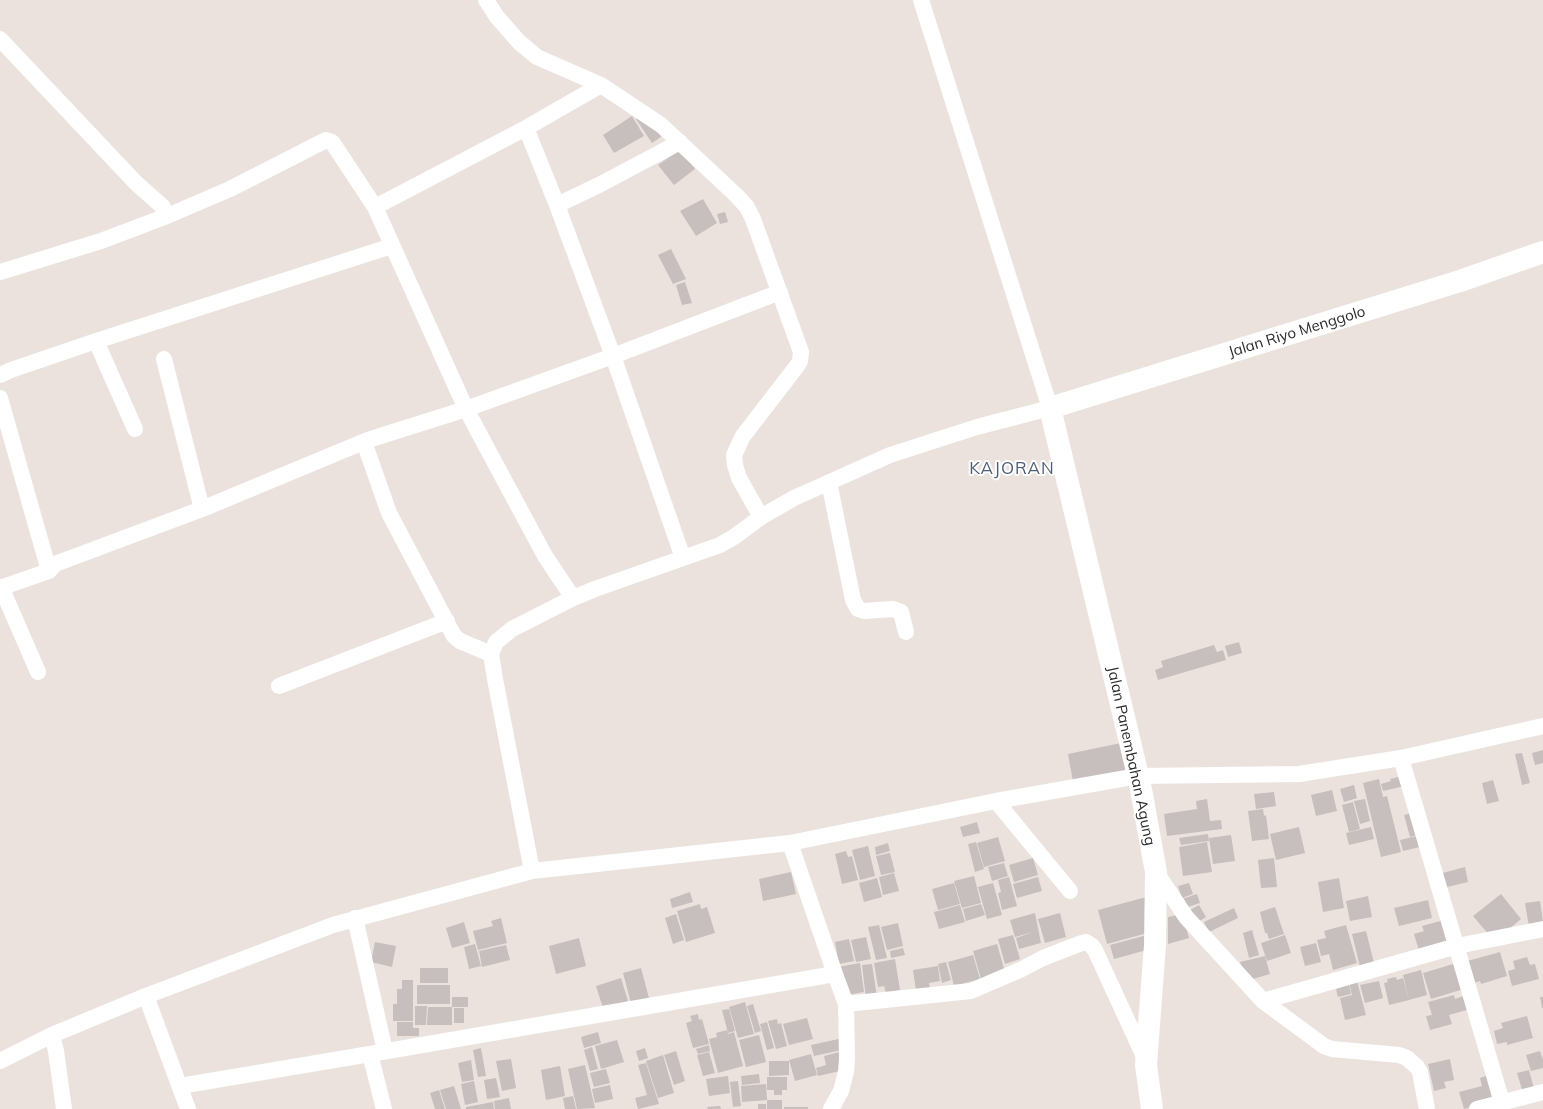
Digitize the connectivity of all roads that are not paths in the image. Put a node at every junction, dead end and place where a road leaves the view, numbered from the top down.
1 (486, 0) edge
2 (921, 0) edge
3 (0, 39) edge
4 (601, 85) junction
5 (526, 128) junction
6 (680, 142) junction
7 (557, 205) junction
8 (375, 206) junction
9 (164, 217) junction
10 (392, 246) junction
11 (1543, 252) edge
12 (0, 272) edge
13 (780, 292) junction
14 (96, 341) junction
15 (612, 356) junction
16 (164, 359) dead end
17 (0, 375) edge
18 (1, 403) edge
19 (1050, 408) junction
20 (466, 409) junction
21 (135, 429) dead end
22 (364, 442) junction
23 (829, 482) junction
24 (202, 509) junction
25 (761, 517) junction
26 (683, 558) junction
27 (49, 571) junction
28 (1, 587) edge
29 (573, 598) junction
30 (447, 621) junction
31 (906, 632) dead end
32 (491, 654) junction
33 (38, 672) dead end
34 (279, 686) dead end
35 (1543, 726) edge
36 (1401, 758) junction
37 (1140, 787) junction
38 (996, 801) junction
39 (791, 845) junction
40 (531, 863) junction
41 (1156, 872) junction
42 (1070, 891) dead end
43 (355, 918) junction
44 (1543, 929) edge
45 (1457, 946) junction
46 (835, 974) junction
47 (148, 1001) junction
48 (1263, 1002) junction
49 (846, 1004) junction
50 (54, 1042) junction
51 (378, 1053) junction
52 (0, 1061) edge
53 (1146, 1063) junction
54 (180, 1086) junction
55 (1543, 1092) edge
56 (1502, 1102) junction
57 (64, 1109) edge
58 (188, 1109) edge
59 (384, 1109) edge
60 (831, 1109) edge
61 (1152, 1109) edge
62 (1427, 1109) edge
63 (1477, 1109) edge

1 - 4 street
2 - 19 street
3 - 9 street
4 - 5 street
4 - 6 street
5 - 7 street
5 - 8 street
6 - 7 street
6 - 13 street
7 - 15 street
8 - 9 street
8 - 10 street
9 - 12 street
10 - 14 street
10 - 20 street
11 - 19 street, Jalan Riyo Menggolo
13 - 15 street
13 - 25 street
14 - 17 street
14 - 21 street
15 - 20 street
15 - 26 street
16 - 24 street
18 - 27 street
19 - 23 street
19 - 37 street, Jalan Panembahan Agung
20 - 22 street
20 - 29 street
22 - 24 street
22 - 30 street
23 - 25 street
23 - 31 street
24 - 27 street
25 - 26 street
26 - 29 street
27 - 28 street
28 - 33 street
29 - 32 street
30 - 32 street
30 - 34 street
32 - 40 street
35 - 36 street
36 - 37 street
36 - 45 street
37 - 38 street
37 - 41 street, Jalan Panembahan Agung
38 - 39 street
38 - 42 street
39 - 40 street
39 - 46 street
40 - 43 street
41 - 48 street
41 - 53 street, Jalan Panembahan Agung
43 - 47 street
43 - 51 street
44 - 45 street
45 - 48 street
45 - 56 street
46 - 49 street
46 - 51 street
47 - 50 street
47 - 54 street
48 - 62 street
49 - 53 street
49 - 60 street
50 - 52 street
50 - 57 street
51 - 54 street
51 - 59 street
53 - 61 street, Jalan Panembahan Agung
54 - 58 street
55 - 56 street
56 - 63 street

